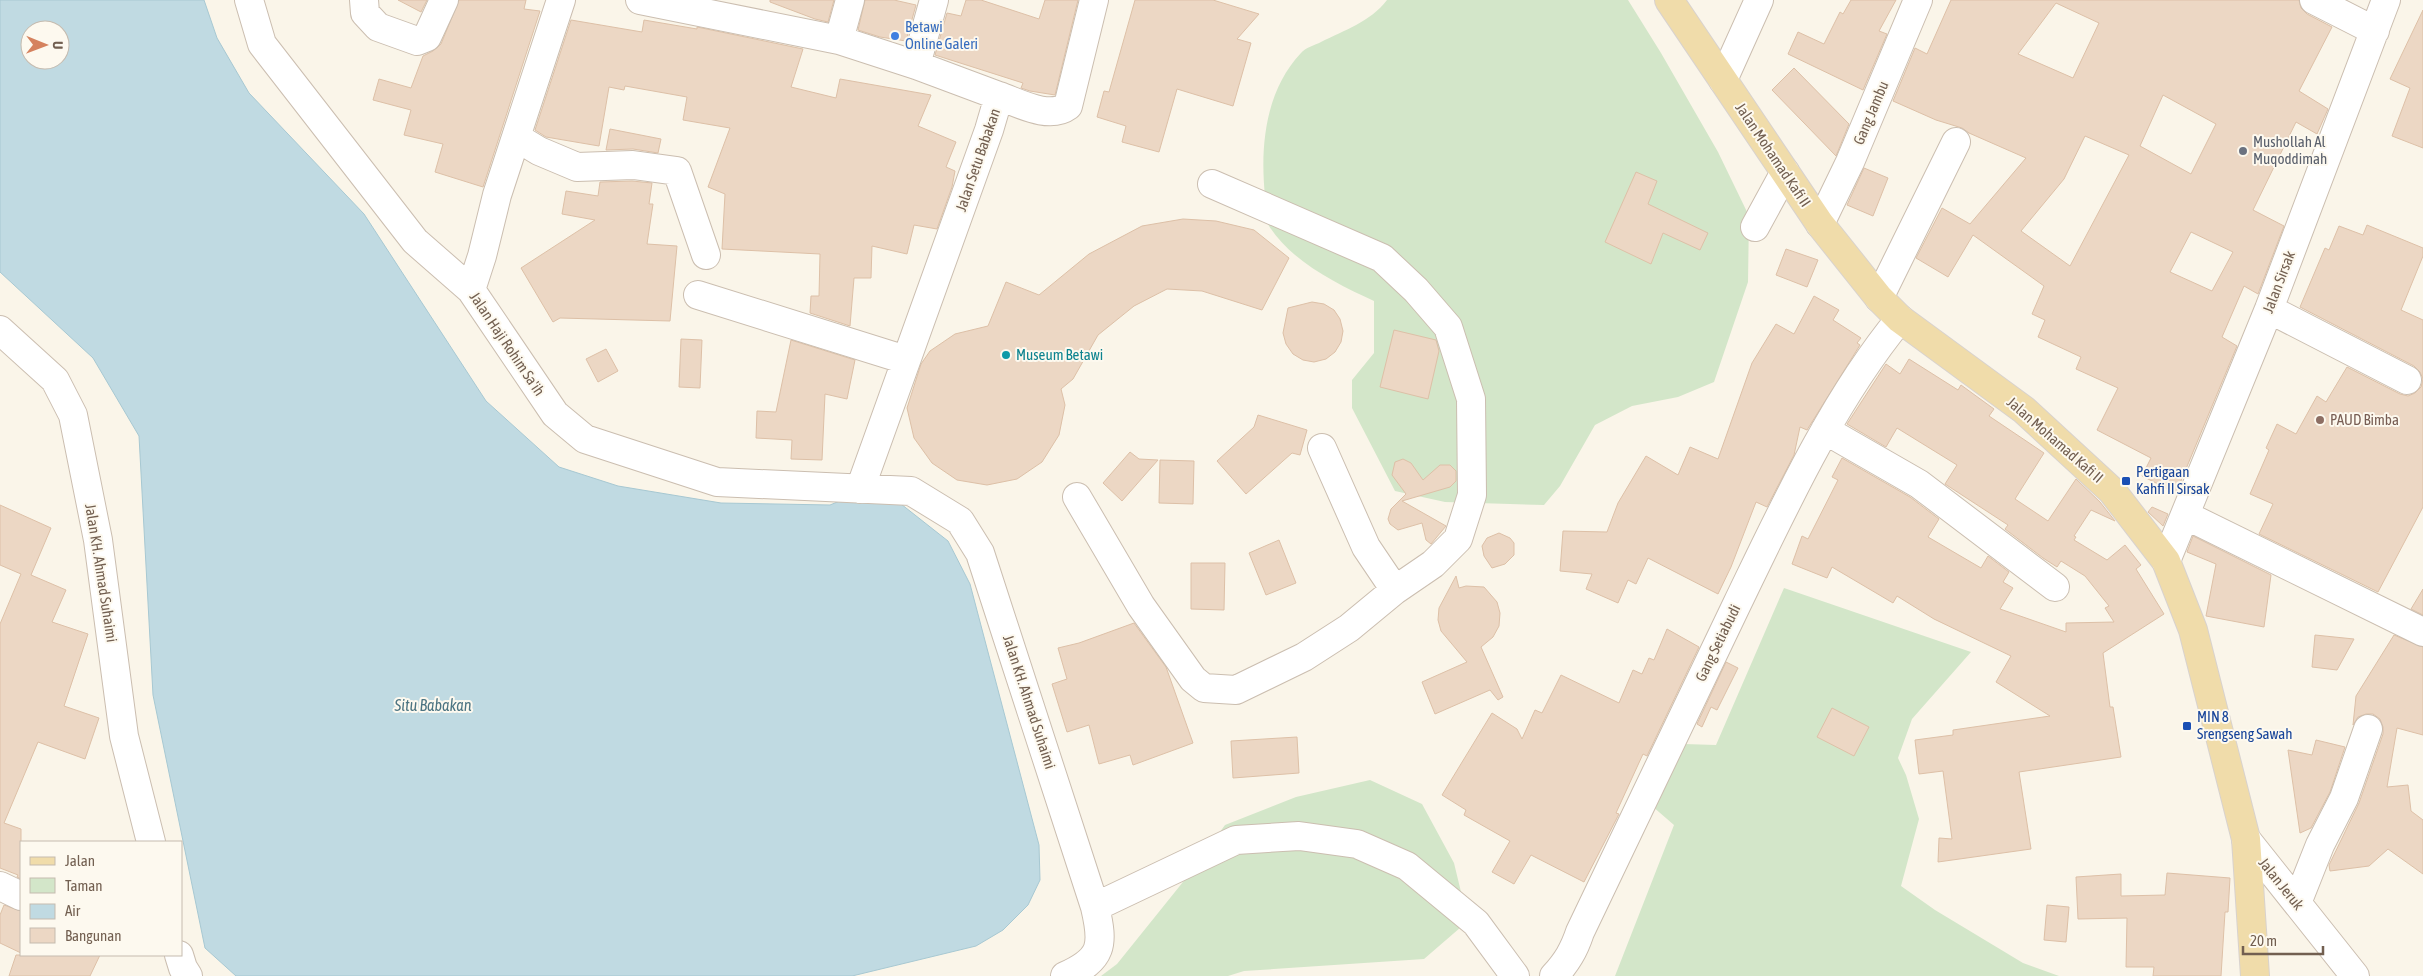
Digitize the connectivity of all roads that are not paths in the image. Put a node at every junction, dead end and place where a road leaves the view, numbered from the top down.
1 (249, 0) edge
2 (364, 0) edge
3 (444, 0) edge
4 (561, 0) edge
5 (640, 0) edge
6 (850, 0) edge
7 (934, 0) edge
8 (1094, 0) edge
9 (1669, 0) edge
10 (1759, 0) edge
11 (1918, 0) edge
12 (2314, 0) edge
13 (2386, 0) edge
14 (2375, 31) junction
15 (839, 40) junction
16 (916, 65) junction
17 (1723, 80) junction
18 (999, 96) junction
19 (516, 137) junction
20 (1956, 142) dead end
21 (1785, 172) junction
22 (1212, 184) dead end
23 (1820, 224) junction
24 (1755, 227) dead end
25 (706, 255) dead end
26 (471, 290) junction
27 (698, 295) dead end
28 (1879, 298) junction
29 (2269, 309) junction
30 (1900, 318) junction
31 (0, 330) edge
32 (906, 360) junction
33 (2407, 380) dead end
34 (1825, 430) junction
35 (1322, 448) dead end
36 (860, 489) junction
37 (1077, 497) dead end
38 (2185, 515) junction
39 (2166, 561) junction
40 (2055, 587) dead end
41 (1395, 590) junction
42 (2423, 632) edge
43 (2368, 729) dead end
44 (2246, 839) junction
45 (151, 841) edge
46 (0, 886) edge
47 (20, 896) edge
48 (2296, 903) junction
49 (1095, 907) junction
50 (179, 956) edge
51 (1561, 968) edge
52 (188, 976) edge
53 (1065, 976) edge
54 (1515, 976) edge
55 (2255, 976) edge
56 (2354, 976) edge

1 - 26 street, Jalan Haji Rohim Sa'ih
2 - 3 street
4 - 19 street
5 - 15 street, Jalan Setu Babakan
6 - 15 street
7 - 16 street
8 - 18 street
9 - 17 main road, Jalan Mohamad Kafi II
10 - 17 street
11 - 23 street, Gang Jambu
12 - 14 street
13 - 14 street, Jalan Sirsak
14 - 29 street, Jalan Sirsak
15 - 16 street, Jalan Setu Babakan
16 - 18 street, Jalan Setu Babakan
17 - 21 main road, Jalan Mohamad Kafi II
18 - 32 street, Jalan Setu Babakan
19 - 25 street
19 - 26 street
20 - 28 street
21 - 23 main road, Jalan Mohamad Kafi II
21 - 24 street
22 - 41 street
23 - 28 main road, Jalan Mohamad Kafi II
26 - 36 street, Jalan Haji Rohim Sa'ih
27 - 32 street
28 - 30 main road, Jalan Mohamad Kafi II
29 - 33 street
29 - 38 street, Jalan Sirsak
30 - 34 street, Gang Setiabudi
30 - 39 main road, Jalan Mohamad Kafi II
31 - 45 street, Jalan KH. Ahmad Suhaimi
32 - 36 street, Jalan Setu Babakan
34 - 40 street
34 - 51 street, Gang Setiabudi
35 - 41 street
36 - 49 street, Jalan KH. Ahmad Suhaimi
37 - 41 street
38 - 39 street, Jalan Sirsak
38 - 42 street
39 - 44 main road, Jalan Mohamad Kafi II
43 - 48 street
44 - 48 street, Jalan Jeruk
44 - 55 main road, Jalan Mohamad Kafi II
46 - 47 street
48 - 56 street, Jalan Jeruk
49 - 53 street, Jalan KH. Ahmad Suhaimi
49 - 54 street
50 - 52 street

